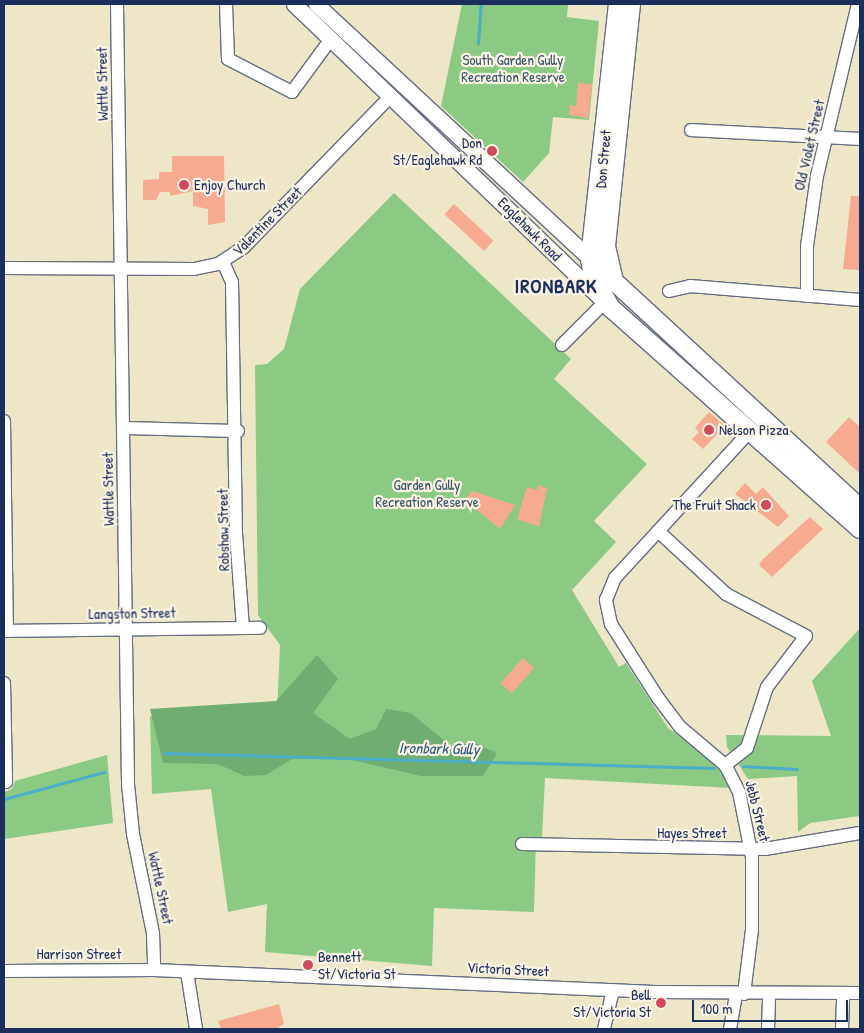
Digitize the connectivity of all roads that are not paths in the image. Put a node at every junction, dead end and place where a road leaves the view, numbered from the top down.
1 (117, 4) edge
2 (226, 4) edge
3 (294, 4) edge
4 (316, 4) edge
5 (618, 4) edge
6 (631, 4) edge
7 (858, 4) edge
8 (331, 39) junction
9 (396, 91) junction
10 (691, 130) dead end
11 (826, 136) junction
12 (860, 139) edge
13 (555, 228) junction
14 (549, 249) junction
15 (590, 259) junction
16 (222, 262) junction
17 (121, 267) junction
18 (4, 268) edge
19 (615, 281) junction
20 (669, 291) dead end
21 (807, 296) junction
22 (860, 300) edge
23 (608, 305) junction
24 (562, 345) dead end
25 (4, 422) edge
26 (755, 425) junction
27 (123, 428) junction
28 (238, 431) junction
29 (860, 508) edge
30 (860, 529) edge
31 (658, 531) junction
32 (243, 628) junction
33 (260, 628) dead end
34 (126, 630) junction
35 (5, 631) edge
36 (4, 683) edge
37 (725, 766) junction
38 (6, 782) dead end
39 (860, 833) edge
40 (522, 844) dead end
41 (752, 850) junction
42 (154, 970) junction
43 (4, 971) edge
44 (187, 972) junction
45 (613, 990) junction
46 (843, 993) junction
47 (740, 994) junction
48 (769, 994) junction
49 (860, 994) edge
50 (196, 1029) edge
51 (604, 1029) edge
52 (730, 1029) edge
53 (768, 1029) edge
54 (842, 1029) edge

1 - 17 street, Wattle Street
2 - 8 street
3 - 8 main road, Eaglehawk Road
4 - 9 main road, Eaglehawk Road
5 - 15 highway, Don Street
6 - 19 highway, Don Street
7 - 11 street, Old Violet Street
8 - 9 main road, Eaglehawk Road
9 - 13 main road, Eaglehawk Road
9 - 14 main road, Eaglehawk Road
9 - 16 street, Valentine Street
10 - 11 street
11 - 12 street
11 - 21 street, Old Violet Street
13 - 14 main road
13 - 15 main road, Eaglehawk Road
14 - 23 main road, Eaglehawk Road
15 - 19 highway, Eaglehawk Road
15 - 23 highway, Don Street
16 - 17 street, Valentine Street
16 - 28 street, Robshaw Street
17 - 18 street, Valentine Street
17 - 27 street, Wattle Street
19 - 26 highway, Eaglehawk Road
20 - 21 street
21 - 22 street
23 - 24 street
23 - 26 highway, Eaglehawk Road
25 - 35 street
26 - 29 highway, Eaglehawk Road
26 - 30 highway, Eaglehawk Road
26 - 31 street
27 - 28 street
27 - 34 street, Wattle Street
28 - 32 street, Robshaw Street
31 - 37 street, Jebb Street
31 - 37 street
32 - 33 street, Langston Street
32 - 34 street, Langston Street
34 - 35 street, Langston Street
34 - 42 street, Wattle Street
36 - 38 street
37 - 41 street, Jebb Street
39 - 41 street, Hayes Street
40 - 41 street, Hayes Street
41 - 47 street, Jebb Street
42 - 43 street, Harrison Street
42 - 44 street, Victoria Street
44 - 45 street, Victoria Street
44 - 50 street
45 - 47 street, Victoria Street
45 - 51 street
46 - 48 street, Victoria Street
46 - 49 street, Victoria Street
46 - 54 street
47 - 48 street, Victoria Street
47 - 52 street, Jebb Street
48 - 53 street

